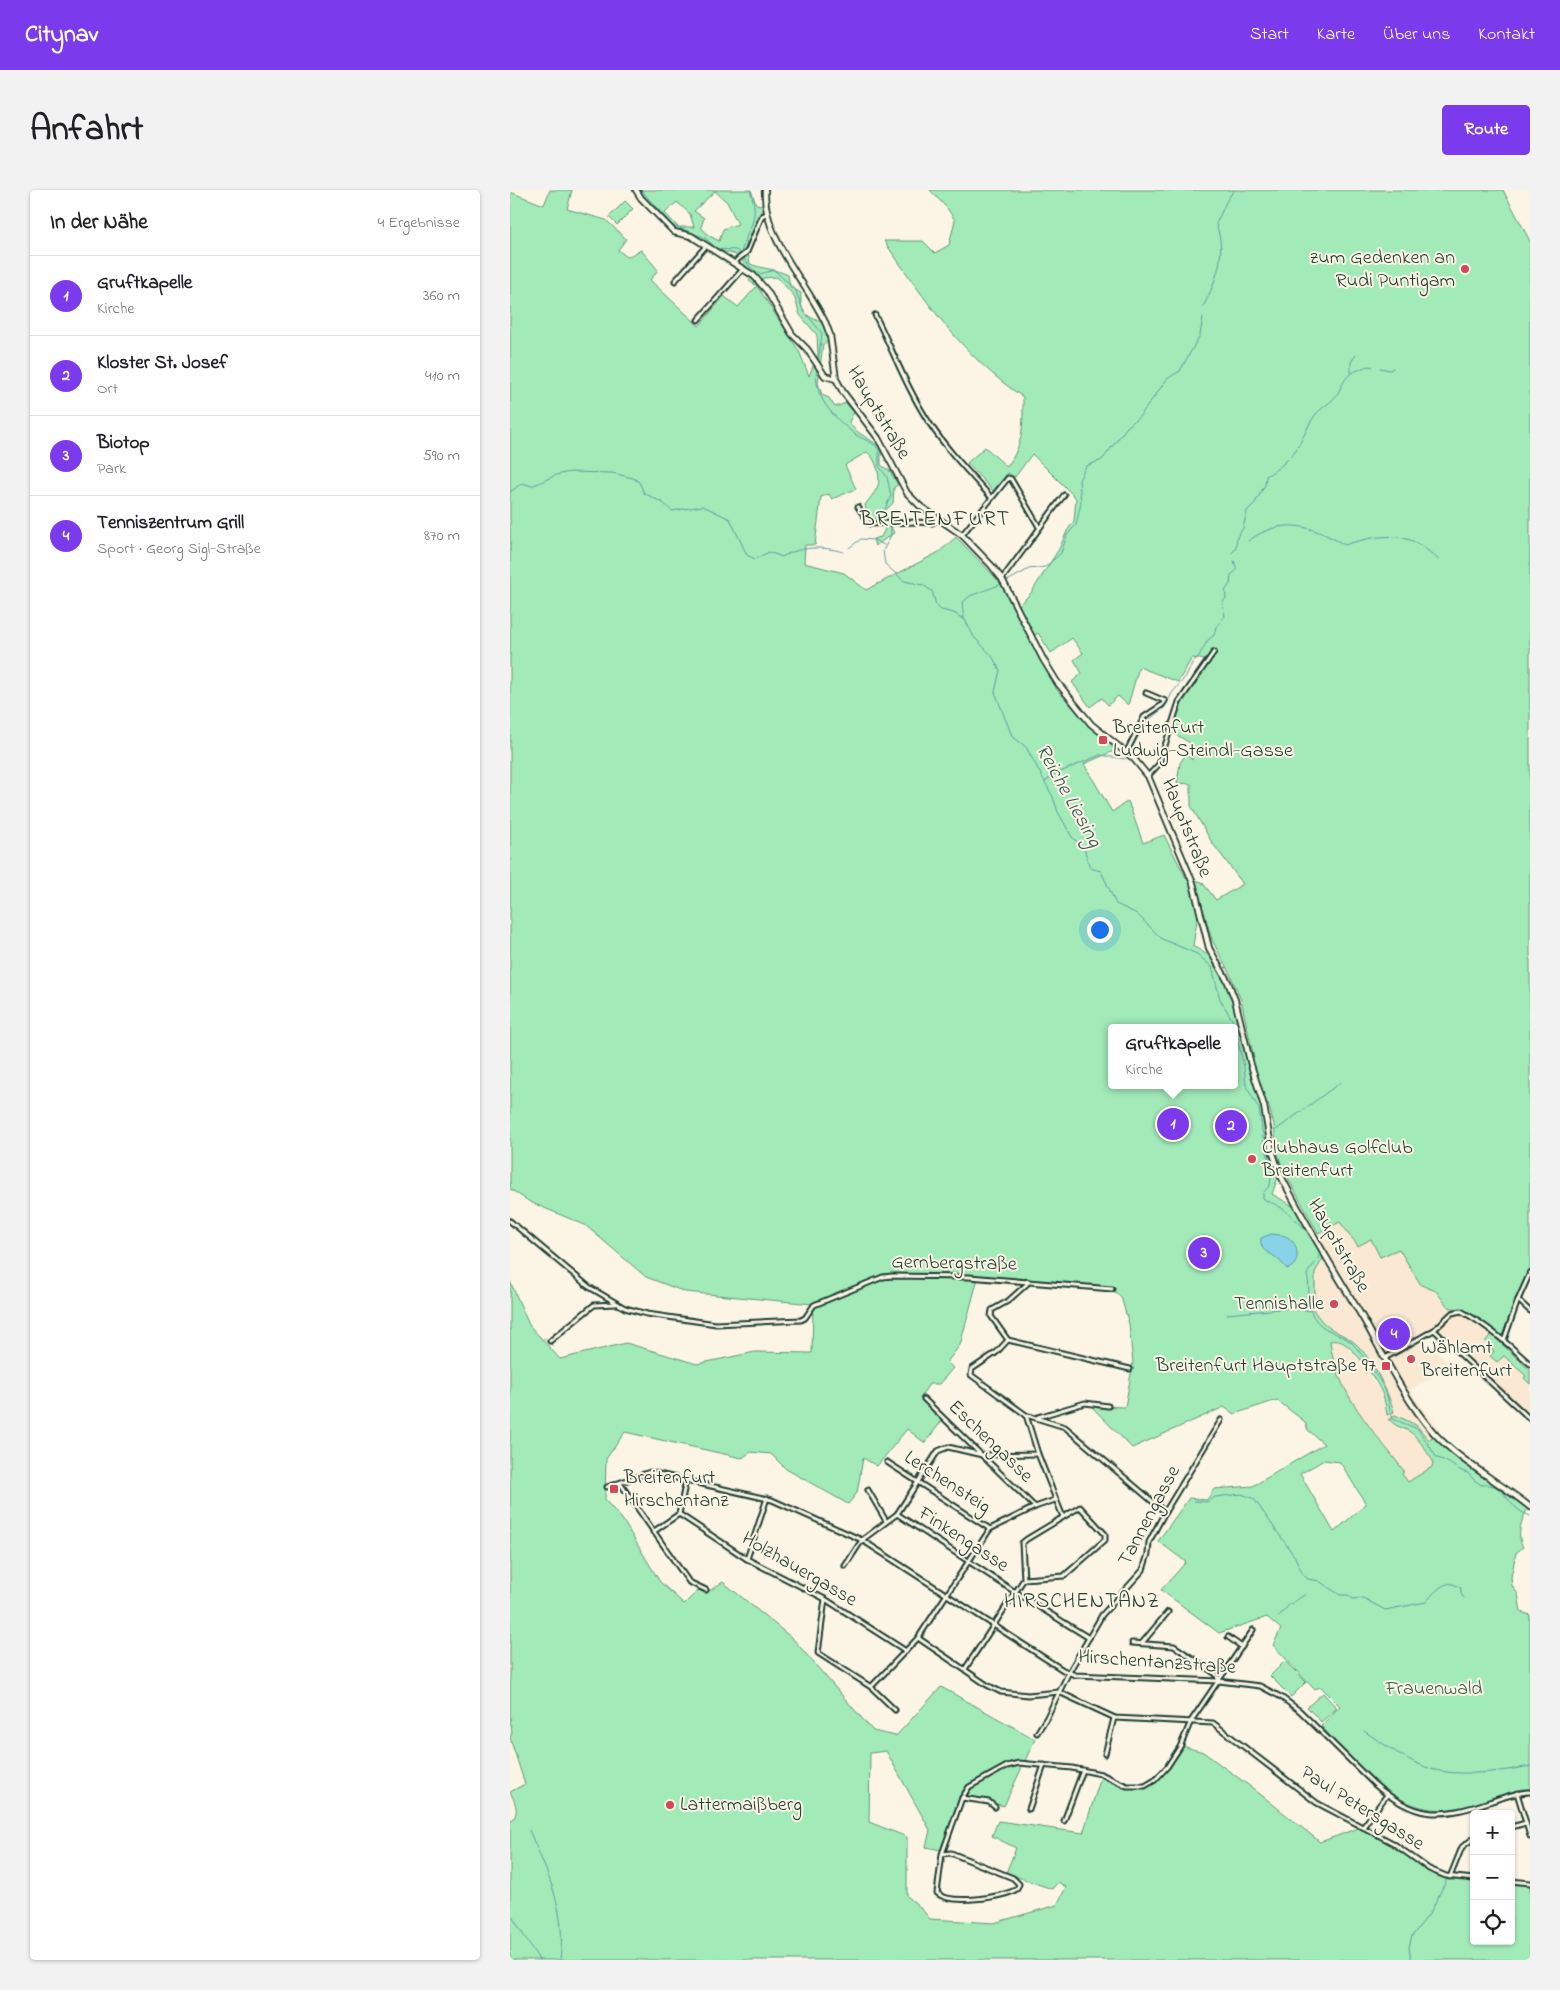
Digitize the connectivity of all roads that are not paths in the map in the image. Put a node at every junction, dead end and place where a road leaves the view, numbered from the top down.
1 (636, 190) edge
2 (765, 190) edge
3 (766, 214) junction
4 (706, 246) junction
5 (735, 264) junction
6 (743, 270) junction
7 (675, 281) dead end
8 (875, 315) dead end
9 (698, 320) dead end
10 (836, 379) junction
11 (1064, 494) dead end
12 (992, 497) junction
13 (858, 507) dead end
14 (938, 519) junction
15 (1039, 527) junction
16 (962, 535) junction
17 (1002, 579) junction
18 (1214, 652) dead end
19 (1146, 693) dead end
20 (1126, 753) junction
21 (1148, 776) junction
22 (510, 1221) edge
23 (1530, 1273) edge
24 (1027, 1281) junction
25 (1112, 1289) dead end
26 (602, 1296) junction
27 (1518, 1300) junction
28 (597, 1304) junction
29 (617, 1304) junction
30 (1530, 1311) edge
31 (1434, 1330) junction
32 (1008, 1340) junction
33 (1504, 1340) junction
34 (550, 1341) dead end
35 (1384, 1358) junction
36 (1530, 1364) edge
37 (1130, 1369) dead end
38 (924, 1399) dead end
39 (1108, 1406) dead end
40 (1026, 1415) junction
41 (1038, 1418) junction
42 (1530, 1419) edge
43 (1221, 1420) dead end
44 (1038, 1454) junction
45 (982, 1455) junction
46 (887, 1462) dead end
47 (686, 1480) junction
48 (918, 1481) junction
49 (620, 1483) junction
50 (607, 1487) dead end
51 (868, 1490) dead end
52 (767, 1498) junction
53 (1055, 1500) junction
54 (1035, 1507) junction
55 (1530, 1507) edge
56 (1165, 1512) junction
57 (679, 1514) junction
58 (896, 1514) junction
59 (1063, 1517) junction
60 (886, 1521) junction
61 (990, 1529) junction
62 (653, 1532) junction
63 (862, 1540) junction
64 (747, 1559) junction
65 (968, 1561) junction
66 (845, 1566) dead end
67 (1024, 1580) junction
68 (706, 1590) dead end
69 (1015, 1592) junction
70 (947, 1594) junction
71 (825, 1599) junction
72 (1168, 1612) dead end
73 (994, 1625) junction
74 (1252, 1630) dead end
75 (1228, 1637) dead end
76 (918, 1638) junction
77 (1089, 1638) junction
78 (1132, 1643) dead end
79 (1141, 1643) junction
80 (1242, 1647) junction
81 (906, 1651) junction
82 (965, 1669) junction
83 (1069, 1672) junction
84 (1219, 1681) junction
85 (871, 1687) junction
86 (1059, 1692) junction
87 (895, 1710) dead end
88 (1114, 1718) junction
89 (1191, 1721) junction
90 (1037, 1733) dead end
91 (1105, 1754) dead end
92 (1044, 1765) junction
93 (1083, 1770) junction
94 (1530, 1792) edge
95 (1517, 1793) junction
96 (1386, 1795) junction
97 (962, 1798) junction
98 (995, 1807) dead end
99 (1029, 1809) dead end
100 (1064, 1821) dead end
101 (1526, 1823) junction
102 (1515, 1826) edge
103 (1363, 1827) junction
104 (1530, 1836) edge
105 (1470, 1841) edge
106 (942, 1854) junction
107 (1450, 1877) junction
108 (1470, 1879) edge
109 (1515, 1881) edge
110 (1530, 1883) edge

1 - 4 main road
2 - 3 main road, Hauptstraße
3 - 5 street
3 - 10 main road, Hauptstraße
4 - 5 main road
4 - 7 street
5 - 6 main road
6 - 9 street
6 - 10 main road
8 - 12 street
10 - 14 main road, Hauptstraße
11 - 15 street
12 - 15 street
12 - 16 street
13 - 14 street
14 - 16 main road, Hauptstraße
15 - 17 street
16 - 17 main road, Hauptstraße
17 - 20 main road, Hauptstraße
18 - 21 street
19 - 20 street
20 - 21 main road, Hauptstraße
21 - 35 main road, Hauptstraße
22 - 26 street, Gernbergstraße
23 - 27 street
24 - 25 street, Gernbergstraße
24 - 29 street, Gernbergstraße
24 - 32 street
26 - 28 street
26 - 29 street, Gernbergstraße
27 - 30 street
27 - 33 street
28 - 29 street
28 - 34 street
31 - 33 street
31 - 35 street
31 - 42 street
32 - 37 street
32 - 40 street
33 - 36 street
35 - 55 main road, Hauptstraße
38 - 45 street, Eschengasse
39 - 41 street
40 - 41 street
40 - 44 street
41 - 56 street
43 - 56 street, Tannengasse
44 - 45 street
44 - 53 street
45 - 48 street
45 - 54 street, Eschengasse
46 - 48 street, Lerchensteig
47 - 49 street, Hirschentanzstraße
47 - 52 street, Hirschentanzstraße
47 - 57 street
48 - 58 street
48 - 61 street, Lerchensteig
49 - 50 street, Hirschentanzstraße
49 - 62 street
51 - 60 street, Finkengasse
52 - 63 street, Hirschentanzstraße
52 - 64 street
53 - 54 street
53 - 59 street
54 - 61 street
56 - 77 street, Tannengasse
57 - 62 street
57 - 64 street, Holzhauergasse
58 - 60 street
58 - 65 street, Finkengasse
59 - 67 street
59 - 67 street
60 - 63 street
61 - 65 street
62 - 68 street
63 - 66 street
63 - 70 street, Hirschentanzstraße
64 - 71 street, Holzhauergasse
65 - 69 street, Finkengasse
65 - 70 street
67 - 69 street
69 - 73 street
69 - 77 street, Finkengasse
70 - 73 street, Hirschentanzstraße
70 - 76 street
71 - 81 street, Holzhauergasse
71 - 85 street
72 - 79 street
73 - 82 street
73 - 83 street, Hirschentanzstraße
74 - 80 street
75 - 80 street
76 - 81 street
76 - 82 street
77 - 83 street, Tannengasse
78 - 79 street
79 - 84 street
80 - 84 street
81 - 85 street
82 - 86 street
83 - 84 street, Hirschentanzstraße
83 - 86 street, Tannengasse
84 - 89 street
84 - 96 street, Hirschentanzstraße
85 - 87 street
86 - 88 street
86 - 90 street, Tannengasse
88 - 89 street, Paul Petersgasse
88 - 91 street
89 - 93 street
89 - 103 street, Paul Petersgasse
92 - 93 street
92 - 97 street
92 - 99 street
93 - 100 street
94 - 95 street, Hirschentanzstraße
95 - 96 street, Hirschentanzstraße
95 - 101 street
96 - 103 street
97 - 98 street
97 - 106 street
101 - 102 street
101 - 104 street
103 - 107 street, Paul Petersgasse
105 - 107 street
106 - 106 street
107 - 108 street, Paul Petersgasse
109 - 110 street

